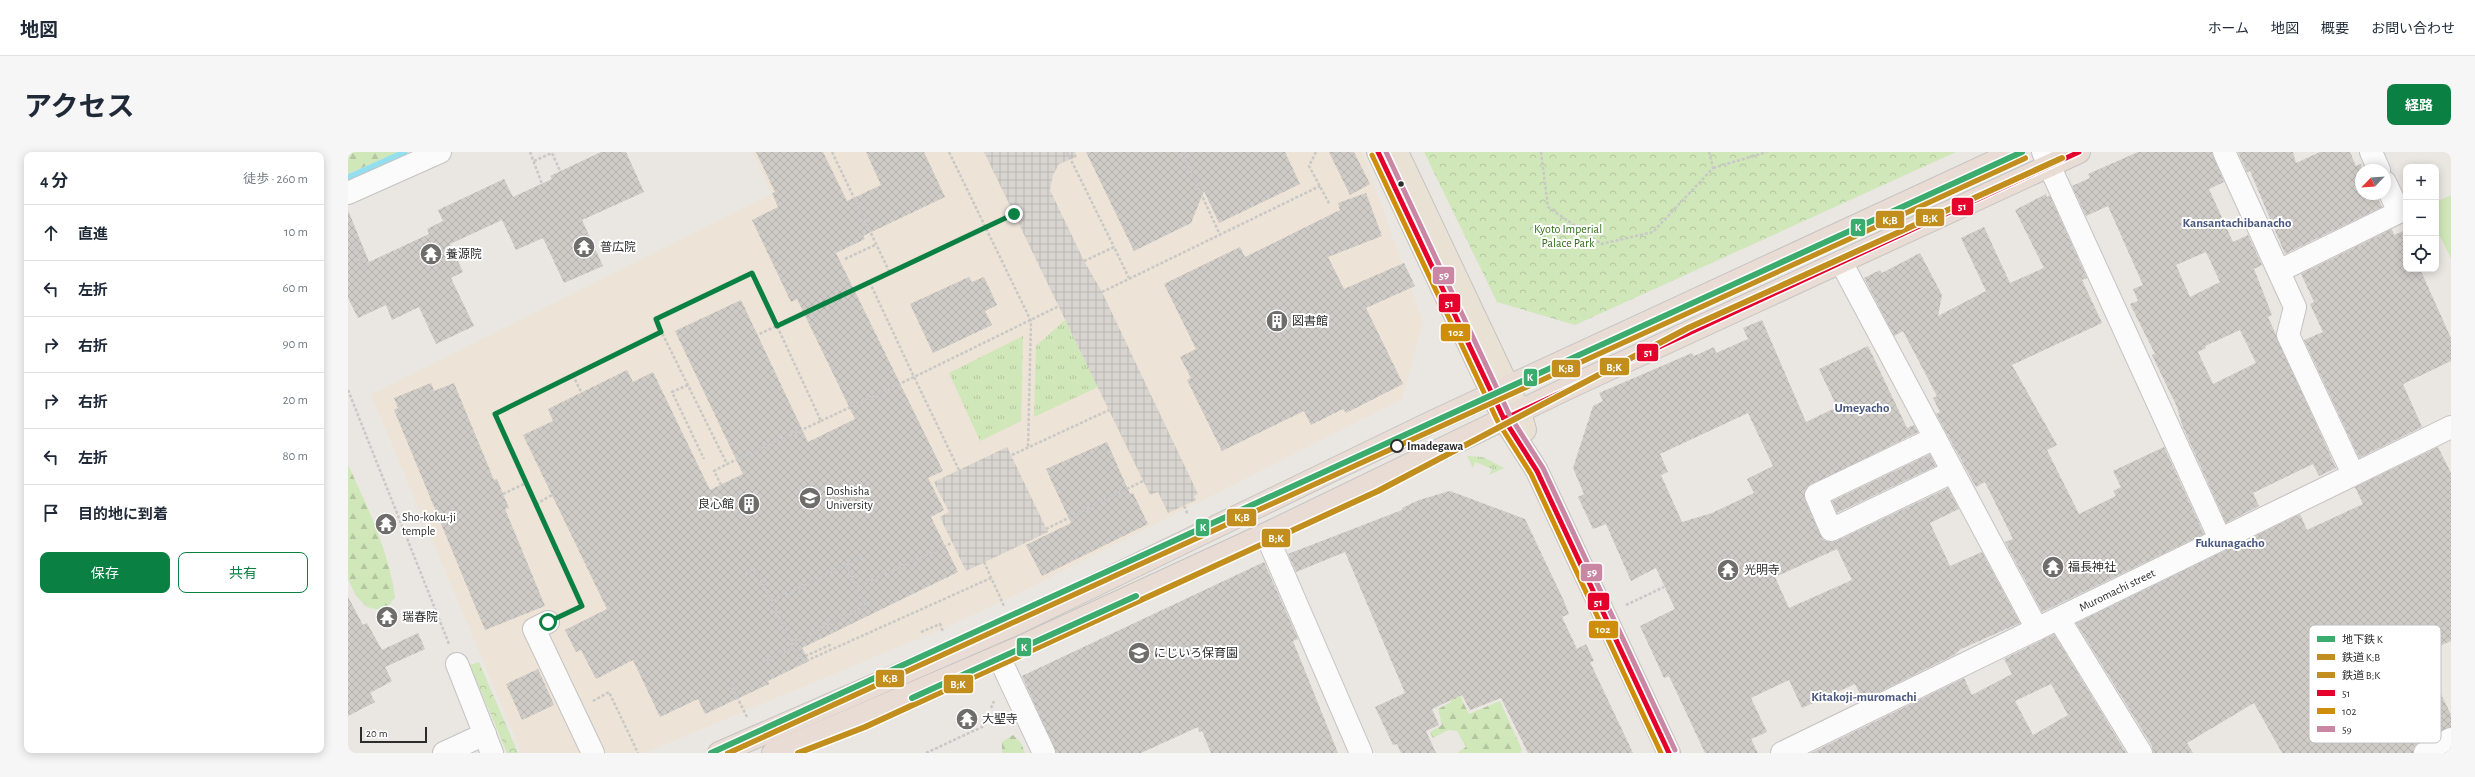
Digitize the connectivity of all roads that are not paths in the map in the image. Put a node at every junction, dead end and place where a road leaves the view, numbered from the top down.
1 (440, 152) edge
2 (1378, 152) edge
3 (1397, 152) edge
4 (2015, 152) edge
5 (2078, 152) edge
6 (2224, 152) edge
7 (2370, 152) edge
8 (2046, 159) edge
9 (2376, 164) edge
10 (348, 193) edge
11 (2391, 195) edge
12 (1841, 262) junction
13 (2279, 271) junction
14 (1500, 391) junction
15 (1512, 416) junction
16 (2451, 427) edge
17 (1935, 438) junction
18 (1952, 472) junction
19 (2353, 474) junction
20 (1266, 534) junction
21 (2220, 539) junction
22 (2060, 619) junction
23 (548, 622) road end
24 (2037, 629) junction
25 (999, 657) junction
26 (457, 664) road end
27 (2451, 739) edge
28 (488, 743) edge
29 (444, 753) edge
30 (593, 753) edge
31 (719, 753) edge
32 (773, 753) edge
33 (1044, 753) edge
34 (1361, 753) edge
35 (1669, 753) edge
36 (1782, 753) edge
37 (2141, 753) edge
38 (2425, 753) edge

1 - 10 street
2 - 14 main road
3 - 14 main road
4 - 14 highway
5 - 8 highway
6 - 13 street
7 - 9 street
8 - 12 highway
8 - 21 street
11 - 13 street
12 - 15 highway
12 - 17 street
13 - 19 street
14 - 15 main road
14 - 31 highway
15 - 20 highway
15 - 35 main road
16 - 19 street, Muromachi street
17 - 18 street
17 - 18 street
18 - 24 street
19 - 21 street, Muromachi street
20 - 25 highway
20 - 34 street
21 - 22 street, Muromachi street
22 - 24 street, Muromachi street
22 - 37 street
23 - 30 street
24 - 36 street, Muromachi street
25 - 32 highway
25 - 33 street
26 - 28 street
27 - 38 street
28 - 29 street

